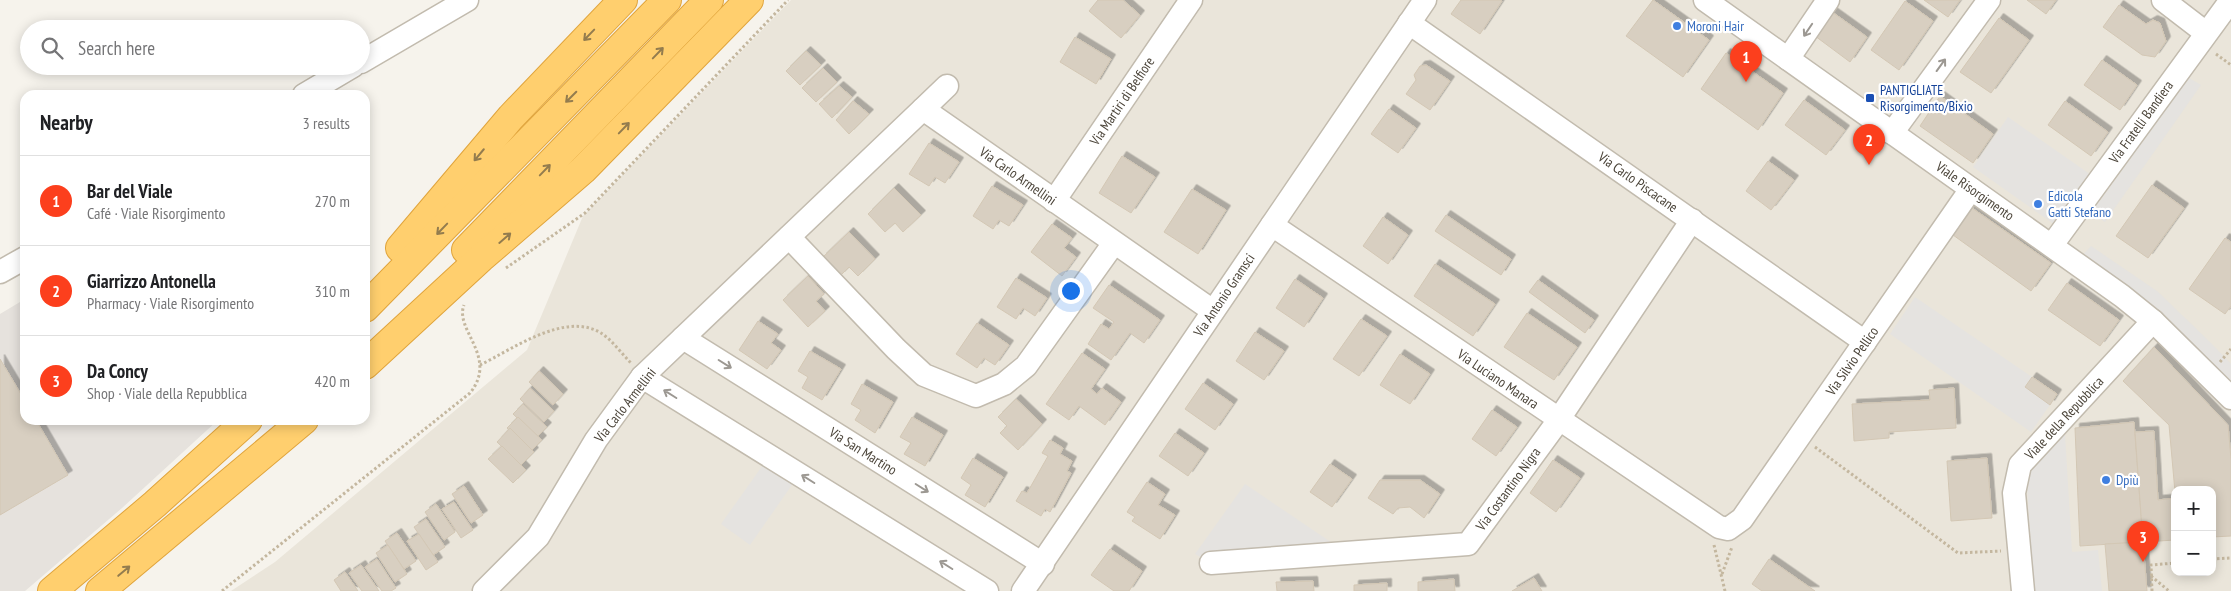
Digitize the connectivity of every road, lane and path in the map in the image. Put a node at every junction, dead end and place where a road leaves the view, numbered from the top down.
1 (467, 0) edge
2 (623, 0) edge
3 (667, 0) edge
4 (709, 0) edge
5 (749, 0) edge
6 (788, 0) edge
7 (1191, 0) edge
8 (1425, 0) edge
9 (1704, 0) edge
10 (1828, 0) edge
11 (1988, 0) edge
12 (2163, 0) edge
13 (2230, 0) edge
14 (1409, 23) junction
15 (2206, 33) junction
16 (370, 57) edge
17 (1788, 59) junction
18 (338, 75) edge
19 (947, 86) dead end
20 (313, 90) edge
21 (923, 109) junction
22 (1892, 133) junction
23 (1972, 189) junction
24 (1054, 201) junction
25 (1692, 220) junction
26 (1272, 225) junction
27 (789, 237) junction
28 (1114, 243) junction
29 (2052, 245) junction
30 (20, 261) edge
31 (505, 269) dead end
32 (0, 272) edge
33 (370, 282) edge
34 (370, 303) edge
35 (467, 303) dead end
36 (1214, 312) junction
37 (2153, 321) junction
38 (683, 338) junction
39 (1865, 342) junction
40 (370, 344) edge
41 (370, 360) edge
42 (480, 365) junction
43 (642, 377) junction
44 (2231, 398) edge
45 (1558, 420) junction
46 (222, 425) edge
47 (242, 425) edge
48 (286, 425) edge
49 (298, 425) edge
50 (1801, 436) junction
51 (1707, 518) junction
52 (1728, 529) joint
53 (149, 550) junction
54 (2019, 550) junction
55 (2231, 558) edge
56 (2216, 559) edge
57 (2171, 562) edge
58 (1211, 563) dead end
59 (1043, 564) junction
60 (2151, 576) junction
61 (44, 591) edge
62 (52, 591) edge
63 (100, 591) edge
64 (222, 591) edge
65 (484, 591) edge
66 (987, 591) edge
67 (1023, 591) edge
68 (1725, 591) edge
69 (2023, 591) edge
70 (2152, 591) edge
71 (2169, 591) edge

1 - 16 street
2 -> 33 highway
3 -> 34 highway
40 -> 4 highway
41 -> 5 highway
6 - 31 path
7 - 24 street, Via Martiri di Belfiore
8 - 14 street, Via Antonio Gramsci
9 - 17 street, Viale Risorgimento
10 -> 17 street
22 -> 11 street
12 - 15 street
13 - 15 street, Via Fratelli Bandiera
14 - 25 street, Via Carlo Piscacane
14 - 26 street, Via Antonio Gramsci
15 - 29 street, Via Fratelli Bandiera
17 - 22 street, Viale Risorgimento
18 - 20 street
19 - 21 street, Via Carlo Armellini
21 - 24 street, Via Carlo Armellini
21 - 27 street, Via Carlo Armellini
22 - 23 street, Viale Risorgimento
23 - 29 street, Viale Risorgimento
23 - 39 street, Via Silvio Pellico
24 - 28 street, Via Carlo Armellini
25 - 39 street, Via Carlo Piscacane
25 - 45 street, Via Costantino Nigra
26 - 36 street, Via Antonio Gramsci
26 - 45 street, Via Luciano Manara
27 - 28 street
27 - 38 street, Via Carlo Armellini
28 - 36 street, Via Carlo Armellini
29 - 37 street, Viale Risorgimento
30 - 32 street
35 - 42 path
36 - 59 street, Via Antonio Gramsci
37 - 44 street, Viale Risorgimento
37 - 54 street, Viale della Repubblica
38 - 43 street, Via Carlo Armellini
38 -> 59 street, Via San Martino
39 - 50 street, Via Silvio Pellico
42 - 43 path
42 - 64 path
43 - 65 street, Via Carlo Armellini
66 -> 43 street
45 - 51 street, Via Luciano Manara
45 - 58 street, Via Costantino Nigra
46 - 61 highway
47 - 62 highway
48 - 53 highway
49 - 53 highway
50 - 52 street, Via Silvio Pellico
50 - 54 path
51 - 52 street, Via Luciano Manara
51 - 68 path
63 -> 53 highway
54 - 69 street, Viale della Repubblica
55 - 56 path
57 - 60 path
59 - 67 street, Via Antonio Gramsci
60 - 70 path
60 - 71 path

